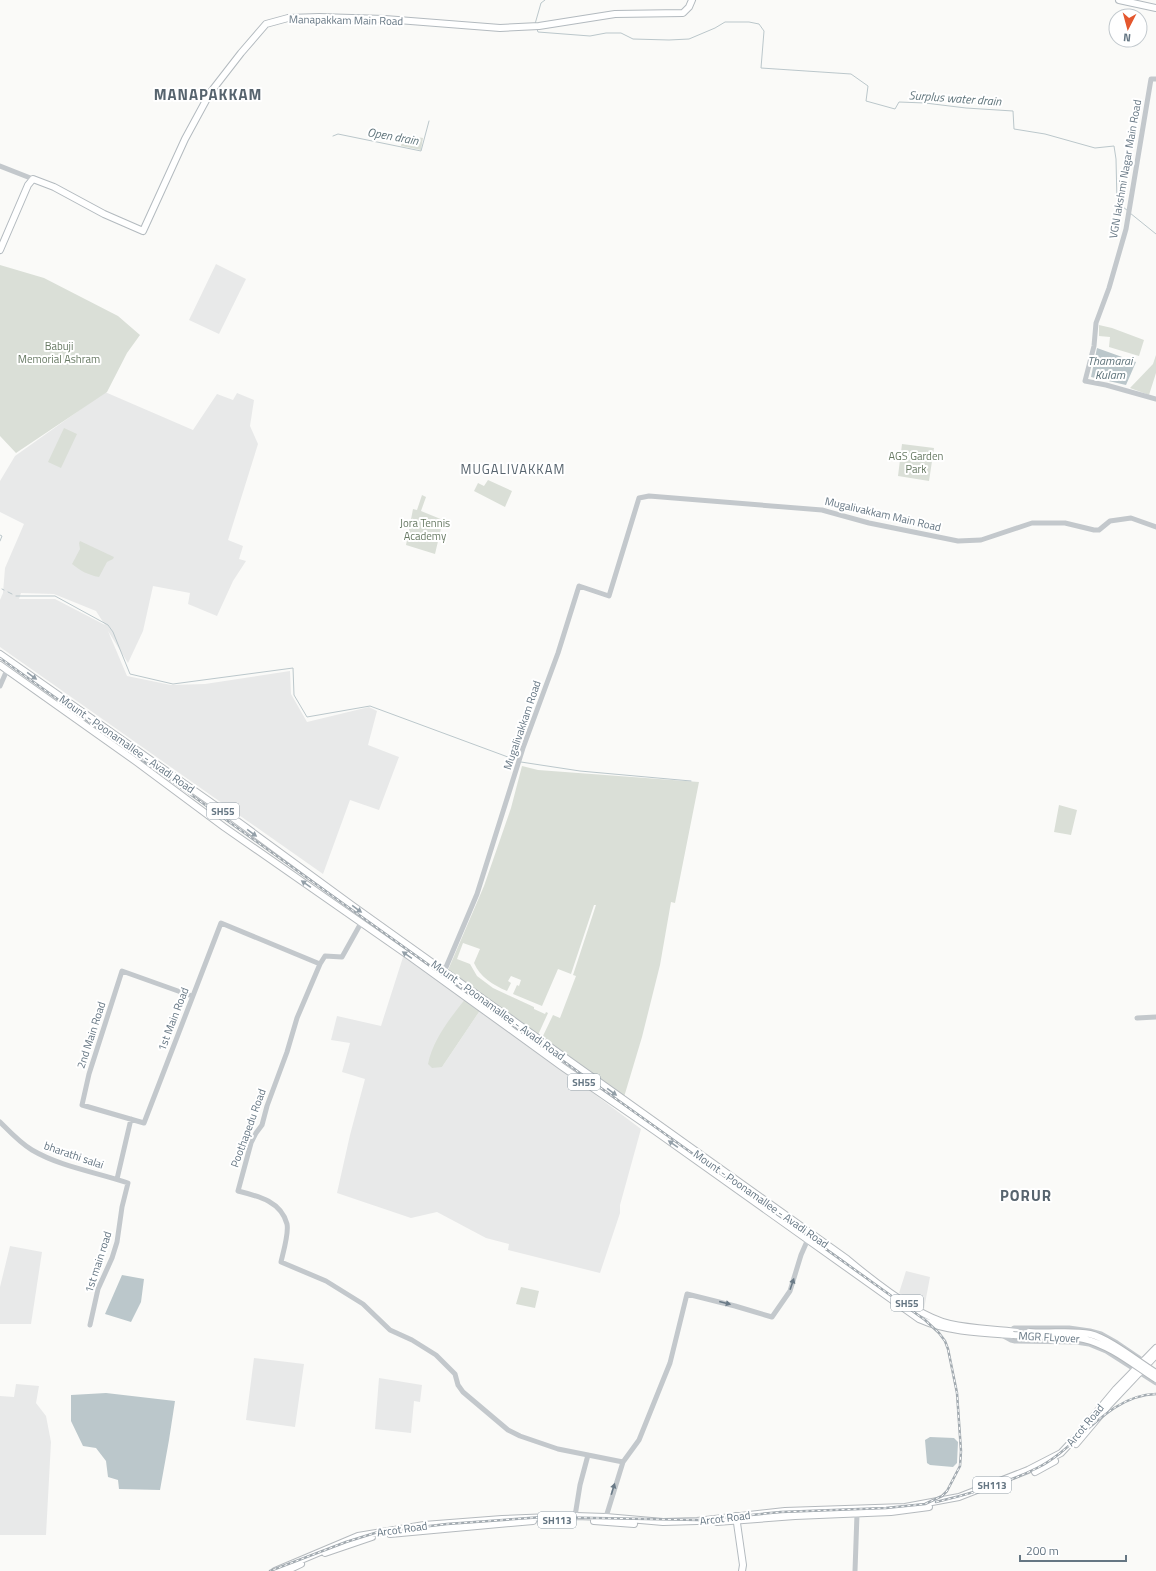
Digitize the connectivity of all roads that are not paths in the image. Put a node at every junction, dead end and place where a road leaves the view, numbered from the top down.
1 (692, 0) edge
2 (1119, 0) edge
3 (1156, 8) edge
4 (1156, 79) edge
5 (0, 166) edge
6 (33, 179) junction
7 (0, 250) edge
8 (1156, 399) edge
9 (634, 515) joint
10 (1156, 527) edge
11 (0, 654) edge
12 (0, 665) edge
13 (7, 670) junction
14 (0, 686) edge
15 (361, 923) junction
16 (378, 924) junction
17 (373, 931) junction
18 (320, 964) junction
19 (444, 971) junction
20 (441, 978) junction
21 (192, 996) junction
22 (1156, 1017) edge
23 (1137, 1018) dead end
24 (533, 1035) junction
25 (528, 1042) junction
26 (131, 1119) junction
27 (0, 1122) edge
28 (116, 1179) junction
29 (128, 1183) joint
30 (786, 1220) junction
31 (811, 1239) junction
32 (876, 1284) junction
33 (90, 1325) dead end
34 (1013, 1333) junction
35 (1002, 1335) junction
36 (1124, 1348) junction
37 (1156, 1348) edge
38 (1156, 1356) edge
39 (1116, 1358) junction
40 (1146, 1363) junction
41 (1156, 1370) edge
42 (1138, 1371) junction
43 (1156, 1374) edge
44 (1156, 1380) edge
45 (1156, 1383) edge
46 (588, 1455) junction
47 (622, 1462) junction
48 (980, 1491) junction
49 (857, 1514) junction
50 (575, 1516) junction
51 (606, 1517) junction
52 (735, 1518) junction
53 (358, 1538) junction
54 (275, 1571) edge
55 (286, 1571) edge
56 (738, 1571) edge
57 (742, 1571) edge
58 (856, 1571) edge

1 - 6 main road, Manapakkam Main Road
2 - 3 main road
4 - 8 street, VGN lakshmi Nagar Main Road
5 - 6 street
6 - 7 main road
9 - 10 street, Mugalivakkam Main Road
9 - 19 street, Mugalivakkam Road
11 -> 16 main road, Mount - Poonamallee - Avadi Road / SH55
12 - 13 main road, Mount - Poonamallee - Avadi Road / SH55
13 - 14 street
15 -> 13 main road, Mount - Poonamallee - Avadi Road / SH55
15 - 17 main road, Mount - Poonamallee - Avadi Road / SH55
15 - 18 street
16 - 17 main road
16 - 19 main road, Mount - Poonamallee - Avadi Road / SH55
20 -> 17 main road, Mount - Poonamallee - Avadi Road / SH55
18 - 21 street, 1st Main Road
18 - 46 street, Poothapedu Road
19 - 20 street, Mugalivakkam Road
19 - 24 main road, Mount - Poonamallee - Avadi Road / SH55
20 - 25 main road, Mount - Poonamallee - Avadi Road / SH55
21 - 26 street, 1st Main Road
21 - 26 street, 2nd Main Road
22 - 23 street
24 - 25 main road
24 -> 30 main road, Mount - Poonamallee - Avadi Road / SH55
30 -> 25 main road, Mount - Poonamallee - Avadi Road / SH55
26 - 28 street
27 - 28 street, bharathi salai
28 - 29 street, bharathi salai
29 - 33 street, 1st main road
30 - 31 main road, Mount - Poonamallee - Avadi Road / SH55
31 - 32 main road, Mount - Poonamallee - Avadi Road / SH55
47 -> 31 street
32 - 34 main road, Mount - Poonamallee - Avadi Road / SH55
32 - 35 main road, Mount - Poonamallee - Avadi Road / SH55
34 - 35 main road, MGR FLyover / SH55
34 - 36 street
34 - 43 main road, MGR FLyover / SH55, bridge
34 - 44 main road, MGR FLyover / SH55, bridge
35 - 39 street
36 - 39 street
36 - 40 street
37 - 40 main road, SH113
38 - 40 main road, SH113
39 - 42 street
40 - 41 street
40 - 42 main road, SH113
42 - 45 street
42 - 48 main road, Arcot Road / SH113
46 - 47 street, Poothapedu Road
46 - 50 street
51 -> 47 street
48 - 49 main road, Arcot Road / SH113
48 - 52 main road, Arcot Road / SH113
49 - 52 main road, Arcot Road / SH113
49 - 58 street
50 - 51 main road, Arcot Road / SH113
50 - 53 main road, Arcot Road / SH113
51 - 52 main road, Arcot Road / SH113
52 - 53 main road, Arcot Road / SH113
52 - 56 main road
52 - 57 main road
53 - 54 main road, Arcot Road / SH113
53 - 55 main road, Arcot Road / SH113

